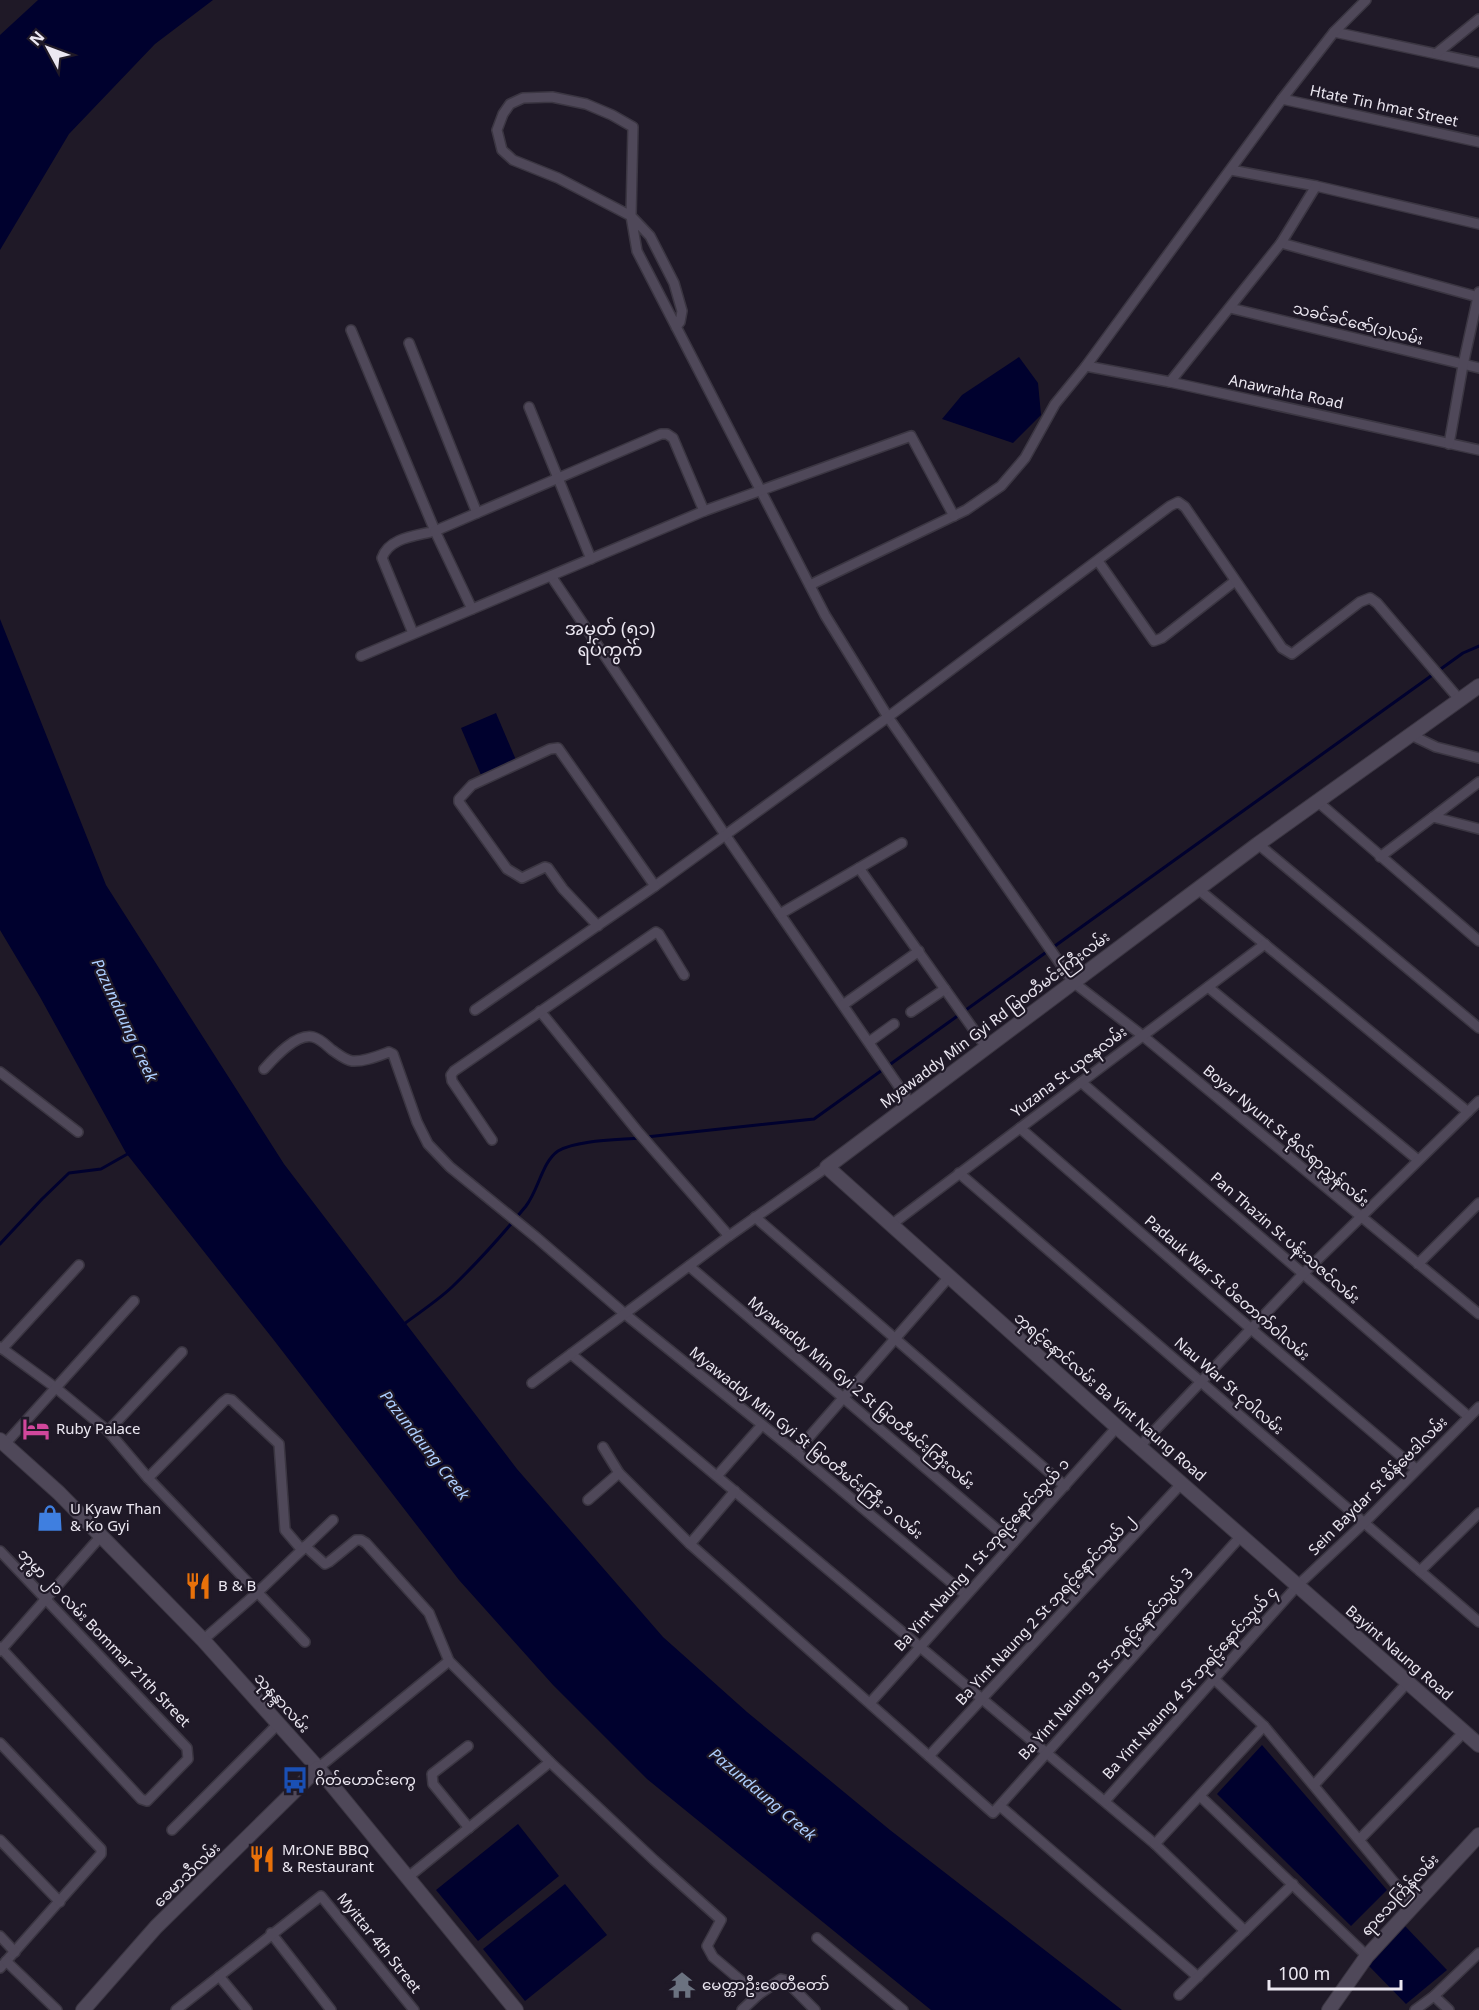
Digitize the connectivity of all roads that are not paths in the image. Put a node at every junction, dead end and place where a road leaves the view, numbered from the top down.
1 (1365, 0) edge
2 (1479, 19) edge
3 (1334, 32) junction
4 (1437, 53) junction
5 (1479, 63) edge
6 (1282, 99) junction
7 (1479, 142) edge
8 (1231, 170) junction
9 (1316, 186) junction
10 (631, 216) junction
11 (1479, 224) edge
12 (1281, 243) junction
13 (1479, 294) edge
14 (1230, 308) junction
15 (676, 327) junction
16 (351, 330) dead end
17 (409, 343) dead end
18 (1463, 364) junction
19 (1086, 366) junction
20 (1479, 368) edge
21 (1170, 382) junction
22 (529, 406) dead end
23 (1449, 444) junction
24 (1479, 450) edge
25 (559, 478) junction
26 (760, 490) junction
27 (704, 511) junction
28 (477, 513) junction
29 (954, 516) junction
30 (435, 531) junction
31 (591, 559) junction
32 (1098, 561) junction
33 (551, 576) junction
34 (1235, 581) junction
35 (810, 585) junction
36 (472, 609) junction
37 (413, 633) junction
38 (361, 656) dead end
39 (1479, 686) edge
40 (1459, 699) junction
41 (888, 717) junction
42 (1409, 734) junction
43 (1479, 758) edge
44 (1479, 782) edge
45 (1317, 801) junction
46 (1433, 817) junction
47 (1479, 829) edge
48 (726, 836) junction
49 (902, 843) dead end
50 (1258, 844) junction
51 (1380, 857) junction
52 (860, 868) junction
53 (655, 886) junction
54 (1198, 889) junction
55 (780, 914) junction
56 (597, 926) junction
57 (1479, 941) edge
58 (1265, 944) junction
59 (919, 951) junction
60 (684, 975) dead end
61 (1073, 982) junction
62 (1208, 987) junction
63 (945, 989) junction
64 (843, 1005) junction
65 (475, 1010) dead end
66 (540, 1011) junction
67 (911, 1011) dead end
68 (894, 1024) dead end
69 (1479, 1029) edge
70 (1143, 1036) junction
71 (869, 1042) junction
72 (986, 1047) junction
73 (264, 1069) dead end
74 (0, 1072) edge
75 (1081, 1082) junction
76 (1479, 1101) edge
77 (911, 1104) junction
78 (1468, 1112) junction
79 (1020, 1128) junction
80 (78, 1132) dead end
81 (492, 1140) dead end
82 (1418, 1160) junction
83 (827, 1167) junction
84 (959, 1173) junction
85 (1479, 1203) edge
86 (755, 1217) junction
87 (1361, 1218) junction
88 (896, 1229) junction
89 (729, 1236) junction
90 (1419, 1264) junction
91 (79, 1265) dead end
92 (689, 1266) junction
93 (1304, 1273) junction
94 (949, 1277) junction
95 (134, 1301) dead end
96 (625, 1314) junction
97 (1479, 1314) edge
98 (1250, 1328) junction
99 (895, 1339) junction
100 (1, 1348) edge
101 (182, 1352) dead end
102 (571, 1354) junction
103 (1201, 1382) junction
104 (532, 1383) dead end
105 (56, 1388) junction
106 (843, 1398) junction
107 (1479, 1407) edge
108 (1469, 1417) junction
109 (762, 1425) junction
110 (1117, 1427) junction
111 (108, 1431) junction
112 (2, 1442) edge
113 (1140, 1446) junction
114 (603, 1447) dead end
115 (796, 1452) junction
116 (1416, 1469) junction
117 (619, 1473) junction
118 (717, 1476) junction
119 (148, 1478) junction
120 (1182, 1483) junction
121 (1065, 1486) junction
122 (735, 1491) junction
123 (588, 1500) dead end
124 (1479, 1513) edge
125 (333, 1520) dead end
126 (1364, 1522) junction
127 (101, 1536) junction
128 (1241, 1536) junction
129 (1013, 1543) junction
130 (690, 1544) junction
131 (304, 1548) junction
132 (0, 1551) edge
133 (1420, 1571) junction
134 (1297, 1586) junction
135 (258, 1592) junction
136 (966, 1595) junction
137 (46, 1599) junction
138 (1479, 1621) edge
139 (203, 1640) junction
140 (305, 1642) dead end
141 (921, 1646) junction
142 (1, 1649) edge
143 (449, 1661) junction
144 (1213, 1678) junction
145 (1408, 1682) junction
146 (982, 1700) junction
147 (870, 1703) junction
148 (278, 1724) junction
149 (1264, 1726) junction
150 (1464, 1732) junction
151 (0, 1743) edge
152 (1479, 1745) edge
153 (468, 1746) dead end
154 (1046, 1754) junction
155 (929, 1756) junction
156 (550, 1762) junction
157 (318, 1768) junction
158 (1314, 1785) junction
159 (1200, 1796) junction
160 (1104, 1802) junction
161 (1000, 1806) junction
162 (469, 1828) junction
163 (172, 1830) dead end
164 (1479, 1835) edge
165 (0, 1840) edge
166 (1359, 1840) junction
167 (1155, 1845) junction
168 (407, 1878) junction
169 (1293, 1884) junction
170 (60, 1902) junction
171 (1413, 1905) junction
172 (1245, 1931) junction
173 (271, 1933) junction
174 (0, 1936) edge
175 (817, 1938) dead end
176 (15, 1952) junction
177 (1479, 1953) edge
178 (1367, 1956) junction
179 (3, 1965) edge
180 (219, 1976) junction
181 (1198, 1977) junction
182 (758, 1995) junction
183 (1179, 1995) dead end
184 (1434, 1996) junction
185 (57, 2010) edge
186 (83, 2010) edge
187 (176, 2010) edge
188 (247, 2010) edge
189 (331, 2010) edge
190 (414, 2010) edge
191 (516, 2010) edge
192 (742, 2010) edge
193 (815, 2010) edge
194 (903, 2010) edge
195 (1329, 2010) edge
196 (1415, 2010) edge
197 (1449, 2010) edge

1 - 3 street
2 - 4 street
3 - 4 street
3 - 6 street
4 - 5 street
6 - 7 street, Htate Tin hmat Street
6 - 8 street
8 - 9 street
8 - 19 street
9 - 11 street
9 - 12 street
10 - 10 street, Boyar Nyunt St ဗိုလ်ရာညွှန်လမ်း
10 - 15 street, Boyar Nyunt St ဗိုလ်ရာညွှန်လမ်း
10 - 15 street
12 - 13 street
12 - 14 street
13 - 18 street
14 - 18 street, သခင်ခင်ဇော်(၁)လမ်း
14 - 21 street
15 - 26 street, Boyar Nyunt St ဗိုလ်ရာညွှန်လမ်း
16 - 30 street
17 - 28 street
18 - 20 street, သခင်ခင်ဇော်(၁)လမ်း
18 - 23 street
19 - 21 street, Anawrahta Road
19 - 29 street
21 - 23 street, Anawrahta Road
22 - 25 street
23 - 24 street, Anawrahta Road
25 - 27 street
25 - 28 street
25 - 31 street
26 - 27 street
26 - 29 street
26 - 35 street, Boyar Nyunt St ဗိုလ်ရာညွှန်လမ်း
27 - 31 street
28 - 30 street
29 - 35 street
30 - 36 street
30 - 37 street
31 - 33 street
32 - 34 street
32 - 34 street
32 - 41 street
33 - 36 street
33 - 48 street
34 - 40 street
35 - 41 street, Boyar Nyunt St ဗိုလ်ရာညွှန်လမ်း
36 - 37 street
37 - 38 street
39 - 40 main road, Myawaddy Min Gyi Rd မြဝတီမင်းကြီးလမ်း
40 - 42 main road, Myawaddy Min Gyi Rd မြဝတီမင်းကြီးလမ်း
41 - 48 street
41 - 61 street, Boyar Nyunt St ဗိုလ်ရာညွှန်လမ်း
42 - 43 street
42 - 45 main road, Myawaddy Min Gyi Rd မြဝတီမင်းကြီးလမ်း
44 - 46 street
45 - 50 main road, Myawaddy Min Gyi Rd မြဝတီမင်းကြီးလမ်း
45 - 51 street
46 - 47 street
46 - 51 street
48 - 53 street
48 - 55 street
49 - 52 street
50 - 54 main road, Myawaddy Min Gyi Rd မြဝတီမင်းကြီးလမ်း
50 - 69 street
51 - 57 street
52 - 55 street
52 - 59 street
53 - 56 street
53 - 56 street
54 - 58 street
54 - 61 main road, Myawaddy Min Gyi Rd မြဝတီမင်းကြီးလမ်း
55 - 64 street
56 - 65 street
58 - 62 street, Yuzana St ယုဇနလမ်း
58 - 78 street
59 - 63 street
59 - 64 street
60 - 66 street
61 - 70 street, Boyar Nyunt St ဗိုလ်ရာညွှန်လမ်း
61 - 72 main road, Myawaddy Min Gyi Rd မြဝတီမင်းကြီးလမ်း
62 - 70 street, Yuzana St ယုဇနလမ်း
62 - 82 street
63 - 67 street
63 - 72 street
64 - 71 street
66 - 81 street
66 - 89 street
68 - 71 street
70 - 75 street, Yuzana St ယုဇနလမ်း
70 - 87 street, Boyar Nyunt St ဗိုလ်ရာညွှန်လမ်း
71 - 77 street
72 - 77 main road, Myawaddy Min Gyi Rd မြဝတီမင်းကြီးလမ်း
73 - 96 street, Myawaddy Min Gyi St မြဝတီမင်းကြီး ၁ လမ်း
74 - 80 street
75 - 79 street, Yuzana St ယုဇနလမ်း
75 - 93 street, Pan Thazin St ပန်းသဇင်လမ်း
76 - 78 street
77 - 83 main road, Myawaddy Min Gyi Rd မြဝတီမင်းကြီးလမ်း
78 - 82 street
79 - 84 street, Yuzana St ယုဇနလမ်း
79 - 98 street, Padauk War St ပိတောက်ဝါလမ်း
82 - 87 street
83 - 86 street, Myawaddy Min Gyi Rd မြဝတီမင်းကြီးလမ်း
83 - 88 main road, ဘုရင့်နောင်လမ်း Ba Yint Naung Road
84 - 88 street, Yuzana St ယုဇနလမ်း
84 - 103 street, Nau War St ငုဝါလမ်း
85 - 90 street
86 - 89 street, Myawaddy Min Gyi Rd မြဝတီမင်းကြီးလမ်း
86 - 99 street
87 - 90 street, Boyar Nyunt St ဗိုလ်ရာညွှန်လမ်း
87 - 93 street
88 - 94 main road, ဘုရင့်နောင်လမ်း Ba Yint Naung Road
89 - 92 street, Myawaddy Min Gyi Rd မြဝတီမင်းကြီးလမ်း
90 - 97 street, Boyar Nyunt St ဗိုလ်ရာညွှန်လမ်း
91 - 100 street
92 - 96 street, Myawaddy Min Gyi Rd မြဝတီမင်းကြီးလမ်း
92 - 106 street, Myawaddy Min Gyi 2 St မြဝတီမင်းကြီးလမ်း
93 - 98 street
93 - 108 street, Pan Thazin St ပန်းသဇင်လမ်း
94 - 99 street
94 - 110 main road, ဘုရင့်နောင်လမ်း Ba Yint Naung Road
95 - 105 street
96 - 102 street, Myawaddy Min Gyi Rd မြဝတီမင်းကြီးလမ်း
96 - 109 street, Myawaddy Min Gyi St မြဝတီမင်းကြီး ၁ လမ်း
98 - 103 street
98 - 116 street, Padauk War St ပိတောက်ဝါလမ်း
99 - 106 street
99 - 121 street
100 - 105 street
101 - 111 street
102 - 104 street, Myawaddy Min Gyi Rd မြဝတီမင်းကြီးလမ်း
102 - 118 street
103 - 113 street
103 - 126 street, Nau War St ငုဝါလမ်း
105 - 111 street
105 - 112 street
106 - 115 street
106 - 129 street, Myawaddy Min Gyi 2 St မြဝတီမင်းကြီးလမ်း
107 - 108 street, Sein Baydar St စိန်ဗေဒါလမ်း
108 - 116 street, Sein Baydar St စိန်ဗေဒါလမ်း
109 - 115 street, Myawaddy Min Gyi St မြဝတီမင်းကြီး ၁ လမ်း
109 - 118 street
110 - 113 main road, ဘုရင့်နောင်လမ်း Ba Yint Naung Road
110 - 121 street, Ba Yint Naung 1 St ဘုရင့်နောင်သွယ် ၁
111 - 119 street
112 - 127 main road, သုနန္ဒာလမ်း
113 - 120 main road, ဘုရင့်နောင်လမ်း Ba Yint Naung Road
114 - 117 street
115 - 136 street, Myawaddy Min Gyi St မြဝတီမင်းကြီး ၁ လမ်း
116 - 126 street, Sein Baydar St စိန်ဗေဒါလမ်း
117 - 123 street
117 - 130 street
118 - 122 street
119 - 131 street
119 - 135 street
120 - 128 main road, ဘုရင့်နောင်လမ်း Ba Yint Naung Road
120 - 146 street, Ba Yint Naung 2 St ဘုရင့်နောင်သွယ် ၂
121 - 129 street, Ba Yint Naung 1 St ဘုရင့်နောင်သွယ် ၁
122 - 130 street
122 - 141 street
124 - 133 street
125 - 131 street
126 - 133 street, Nau War St ငုဝါလမ်း
126 - 134 street, Sein Baydar St စိန်ဗေဒါလမ်း
127 - 137 street
127 - 139 main road, သုနန္ဒာလမ်း
128 - 134 main road, ဘုရင့်နောင်လမ်း Ba Yint Naung Road
128 - 154 street, Ba Yint Naung 3 St ဘုရင့်နောင်သွယ် 3
129 - 136 street, Ba Yint Naung 1 St ဘုရင့်နောင်သွယ် ၁
130 - 147 street
131 - 135 street
131 - 143 street
132 - 137 street, ဘုမ္မာ ၂၁ လမ်း Bommar 21th Street
133 - 138 street, Nau War St ငုဝါလမ်း
134 - 144 street, Ba Yint Naung 4 St ဘုရင့်နောင်သွယ် ၄
134 - 145 main road, Bayint Naung Road
135 - 139 street
135 - 140 street
136 - 141 street, Ba Yint Naung 1 St ဘုရင့်နောင်သွယ် ၁
137 - 142 street
137 - 142 street, ဘုမ္မာ ၂၁ လမ်း Bommar 21th Street
139 - 148 main road, သုနန္ဒာလမ်း
141 - 146 street
141 - 147 street, Ba Yint Naung 1 St ဘုရင့်နောင်သွယ် ၁
143 - 156 street
143 - 157 street
144 - 149 street
144 - 160 street, Ba Yint Naung 4 St ဘုရင့်နောင်သွယ် ၄
145 - 150 main road, Bayint Naung Road
145 - 158 street
146 - 154 street
146 - 155 street, Ba Yint Naung 2 St ဘုရင့်နောင်သွယ် ၂
147 - 155 street
148 - 157 main road, သုနန္ဒာလမ်း
148 - 163 street
149 - 158 street
149 - 159 street
150 - 152 main road, Bayint Naung Road
150 - 166 street
151 - 170 street
153 - 162 street
154 - 160 street
154 - 161 street, Ba Yint Naung 3 St ဘုရင့်နောင်သွယ် 3
155 - 161 street, Ba Yint Naung 3 St ဘုရင့်နောင်သွယ် 3
156 - 162 street
156 - 182 street
157 - 168 main road, သုနန္ဒာလမ်း
157 - 186 main road, ခေမာသီလမ်း
158 - 166 street
159 - 167 street
159 - 169 street
160 - 167 street
161 - 181 street
162 - 168 street
164 - 171 main road, ရာဇသင်္ကြန်လမ်း
165 - 170 street
166 - 171 street
167 - 172 street
168 - 191 main road, သုနန္ဒာလမ်း
169 - 172 street
169 - 178 street
170 - 176 street
171 - 178 main road, ရာဇသင်္ကြန်လမ်း
172 - 181 street
173 - 180 street
173 - 189 street
173 - 190 street, Myittar 4th Street
174 - 176 street
175 - 194 street
176 - 179 street
177 - 184 street
178 - 195 main road, ရာဇသင်္ကြန်လမ်း
179 - 185 street
180 - 187 street
180 - 188 street
181 - 183 street
182 - 192 street
182 - 193 street
184 - 196 street
184 - 197 street

